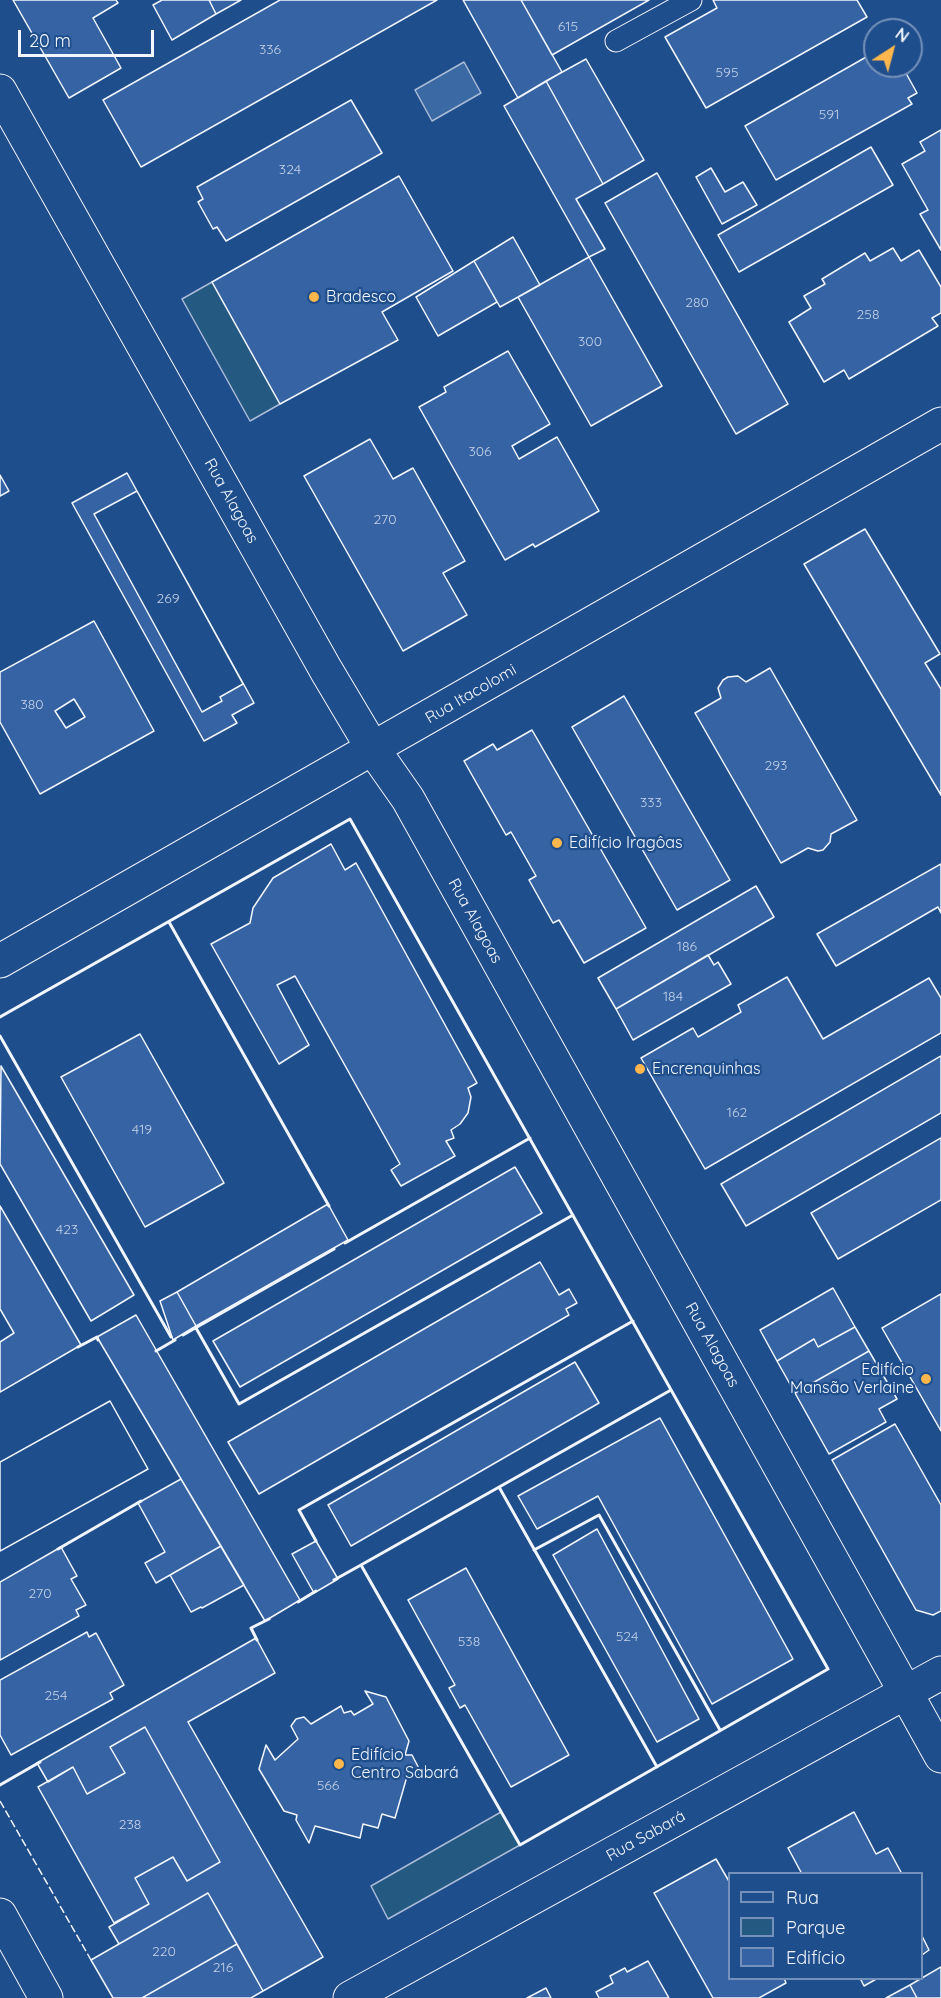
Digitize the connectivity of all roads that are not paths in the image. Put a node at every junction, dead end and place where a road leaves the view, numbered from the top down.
1 (691, 0) edge
2 (616, 41) dead end
3 (0, 91) edge
4 (941, 424) edge
5 (373, 749) junction
6 (0, 961) edge
7 (941, 1673) edge
8 (906, 1693) junction
9 (941, 1756) edge
10 (0, 1915) edge
11 (46, 1998) edge
12 (350, 1998) edge

1 - 2 lane
3 - 5 street, Rua Alagoas
4 - 5 street, Rua Itacolomi
5 - 6 street, Rua Itacolomi
5 - 8 street, Rua Alagoas
7 - 8 street, Rua Sabará
8 - 9 street, Rua Alagoas
8 - 12 street, Rua Sabará
10 - 11 street

